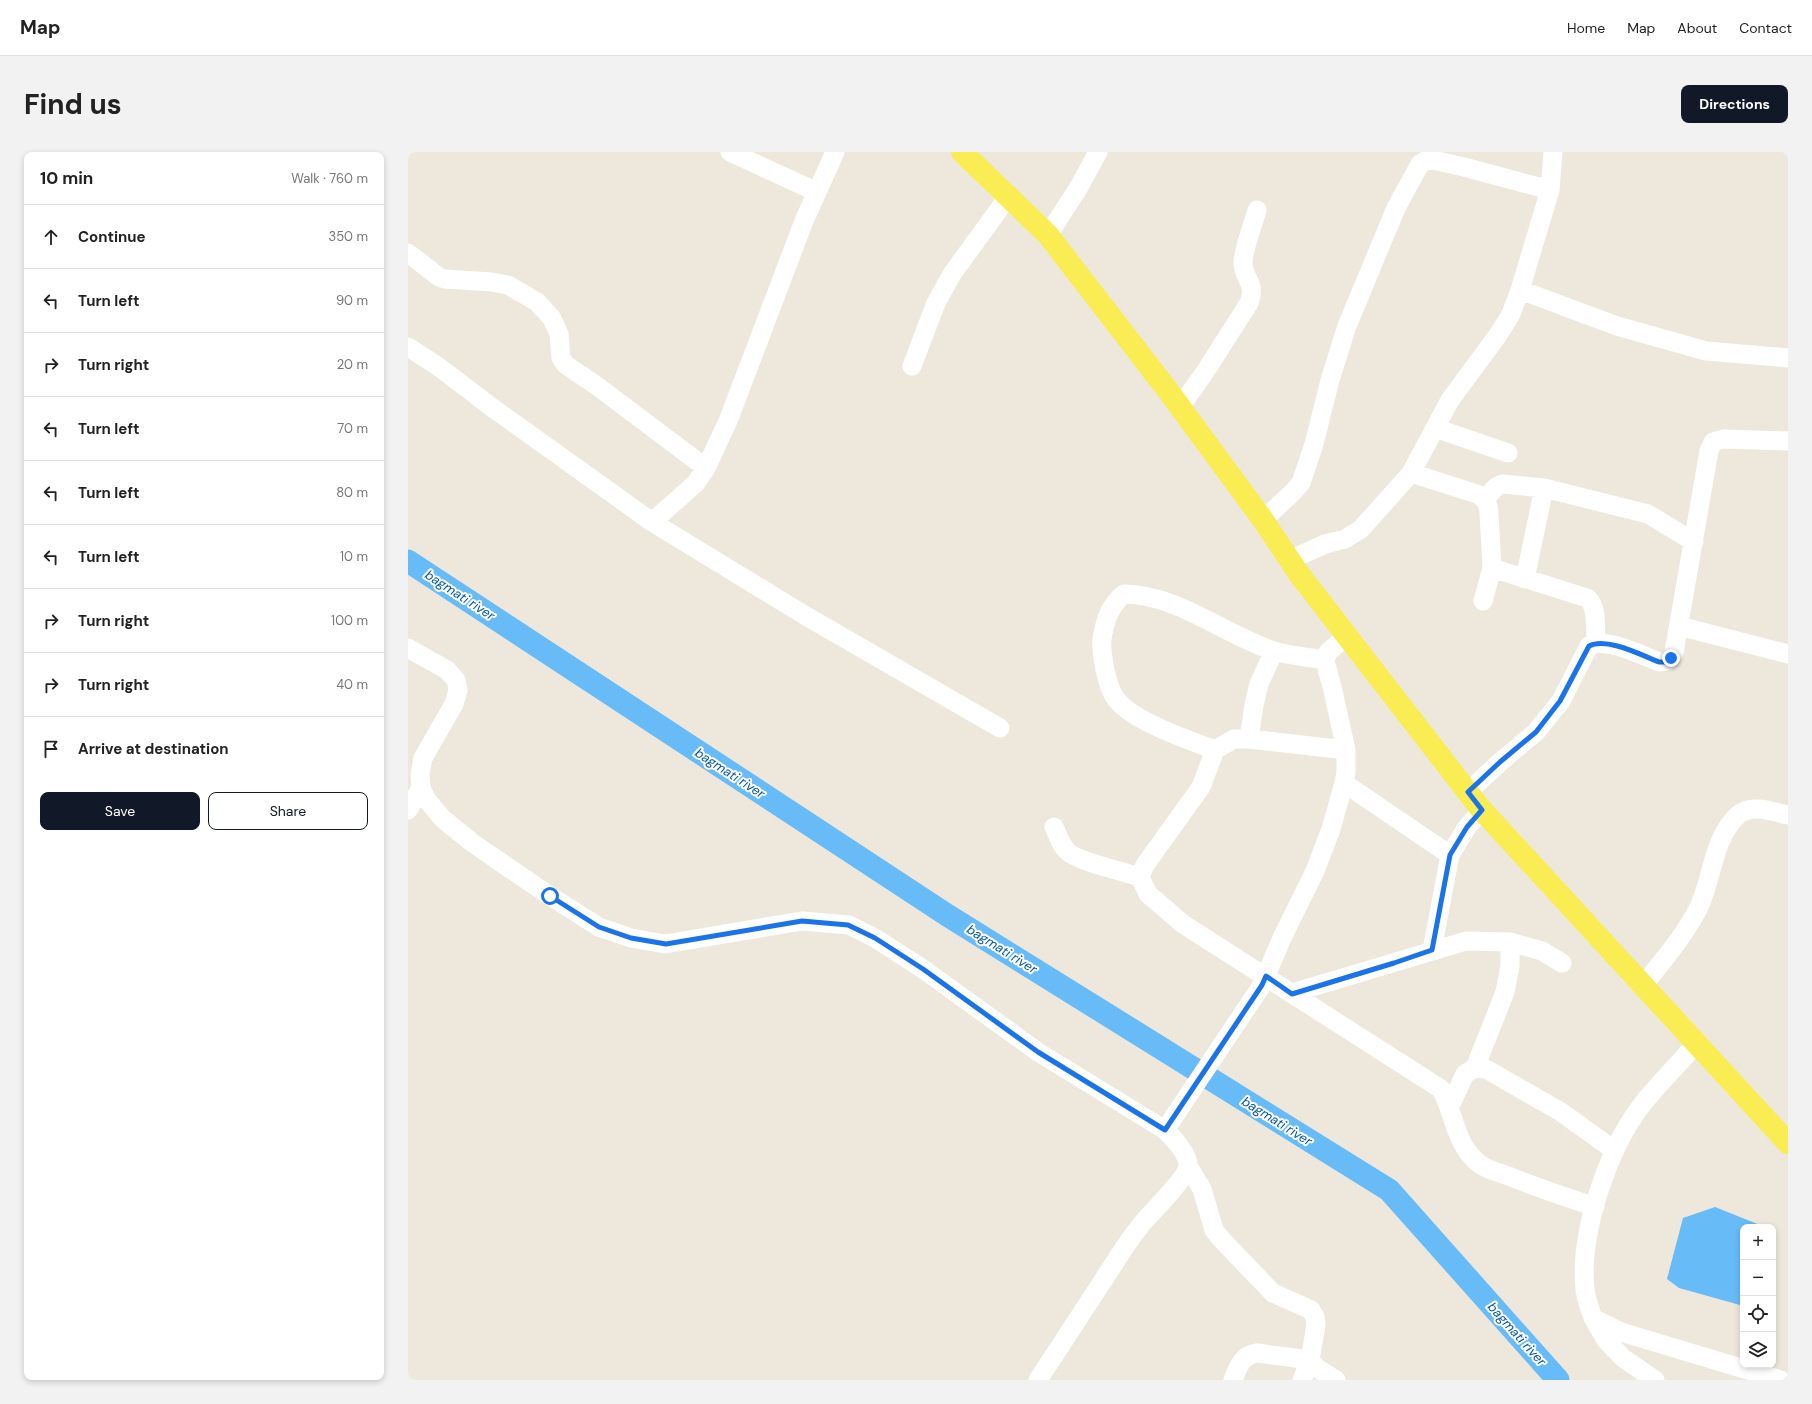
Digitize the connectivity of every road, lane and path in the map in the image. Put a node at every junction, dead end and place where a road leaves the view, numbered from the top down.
1 (730, 152) edge
2 (835, 152) edge
3 (962, 152) edge
4 (1098, 152) edge
5 (1553, 152) edge
6 (1550, 190) junction
7 (817, 192) junction
8 (1008, 197) junction
9 (1257, 210) dead end
10 (1048, 235) junction
11 (408, 253) edge
12 (1520, 290) junction
13 (408, 347) edge
14 (1788, 358) edge
15 (912, 366) dead end
16 (1180, 407) junction
17 (1435, 428) junction
18 (1788, 441) edge
19 (1508, 453) dead end
20 (706, 468) junction
21 (1411, 473) junction
22 (1544, 488) junction
23 (1485, 499) junction
24 (1263, 520) junction
25 (652, 522) junction
26 (1694, 542) junction
27 (1290, 560) junction
28 (1492, 568) junction
29 (1525, 579) junction
30 (1483, 601) dead end
31 (1679, 626) junction
32 (1347, 636) junction
33 (1596, 643) junction
34 (408, 648) edge
35 (1274, 651) junction
36 (1788, 654) edge
37 (1325, 660) junction
38 (1000, 728) dead end
39 (1249, 739) junction
40 (1215, 750) junction
41 (1346, 750) junction
42 (1344, 783) junction
43 (421, 788) junction
44 (1468, 792) junction
45 (408, 810) edge
46 (1482, 810) junction
47 (1788, 815) edge
48 (1054, 827) dead end
49 (1450, 855) junction
50 (1140, 877) junction
51 (1510, 942) junction
52 (1432, 950) junction
53 (1562, 963) dead end
54 (1264, 981) junction
55 (1643, 986) junction
56 (1292, 994) junction
57 (1696, 1044) junction
58 (1475, 1068) junction
59 (1450, 1106) junction
60 (1165, 1130) junction
61 (1788, 1143) edge
62 (1614, 1150) junction
63 (1188, 1166) junction
64 (1595, 1206) junction
65 (1593, 1318) junction
66 (1310, 1360) junction
67 (1038, 1380) edge
68 (1233, 1380) edge
69 (1302, 1380) edge
70 (1336, 1380) edge
71 (1655, 1380) edge
72 (1781, 1380) edge

1 - 7 street
2 - 7 street
3 - 8 main road
4 - 10 street
5 - 6 street
6 - 12 street
6 - 24 street
7 - 20 street
8 - 10 main road
8 - 15 street
9 - 16 street
10 - 16 main road
11 - 20 street
12 - 14 street
12 - 17 street
13 - 25 street
16 - 24 main road
17 - 19 street
17 - 21 street
18 - 26 street
20 - 25 street
21 - 23 street
21 - 27 street
22 - 23 street
22 - 26 street
22 - 29 street
23 - 28 street
24 - 27 main road
25 - 38 street
26 - 31 street
27 - 32 main road
28 - 29 street
28 - 30 street
29 - 33 street
31 - 33 street
31 - 36 street
32 - 37 street
32 - 44 main road
33 - 44 street
34 - 43 street
35 - 37 street
35 - 39 street
35 - 40 street
37 - 41 street
39 - 40 street
39 - 41 street
40 - 50 street
41 - 42 street
42 - 49 street
42 - 54 street
43 - 45 street
43 - 60 street
44 - 46 main road
46 - 49 street
46 - 55 main road
47 - 55 street
48 - 50 street
49 - 52 street
50 - 54 street
51 - 52 street
51 - 53 street
51 - 58 street
52 - 56 street
54 - 56 street
54 - 60 street
55 - 57 main road
56 - 59 street
57 - 61 main road
57 - 62 street
58 - 59 street
58 - 62 street
59 - 64 street
60 - 63 street
62 - 64 street
63 - 66 street
63 - 67 street
64 - 65 street
65 - 71 street
65 - 72 street
66 - 68 street
66 - 69 street
66 - 70 street

